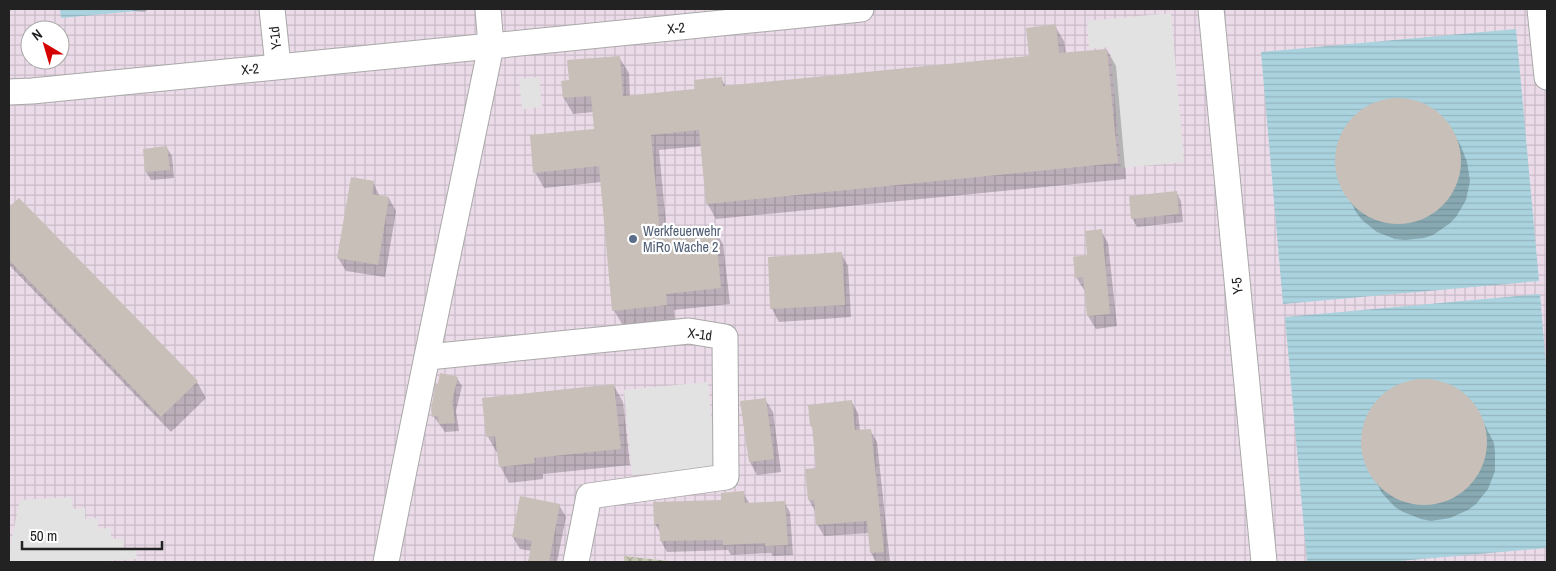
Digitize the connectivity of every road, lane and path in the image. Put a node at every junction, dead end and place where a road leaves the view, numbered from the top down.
1 (272, 9) edge
2 (488, 9) edge
3 (847, 9) edge
4 (1211, 9) edge
5 (1540, 9) edge
6 (491, 46) junction
7 (278, 66) junction
8 (1547, 76) edge
9 (9, 92) edge
10 (428, 357) junction
11 (386, 562) edge
12 (576, 562) edge
13 (1264, 562) edge

1 - 7 street, Y-1d
2 - 6 street
3 - 6 street, X-2
4 - 13 street, Y-5
5 - 8 street
6 - 7 street, X-2
6 - 10 street
7 - 9 street, X-2
10 - 11 street
10 - 12 street, X-1d

